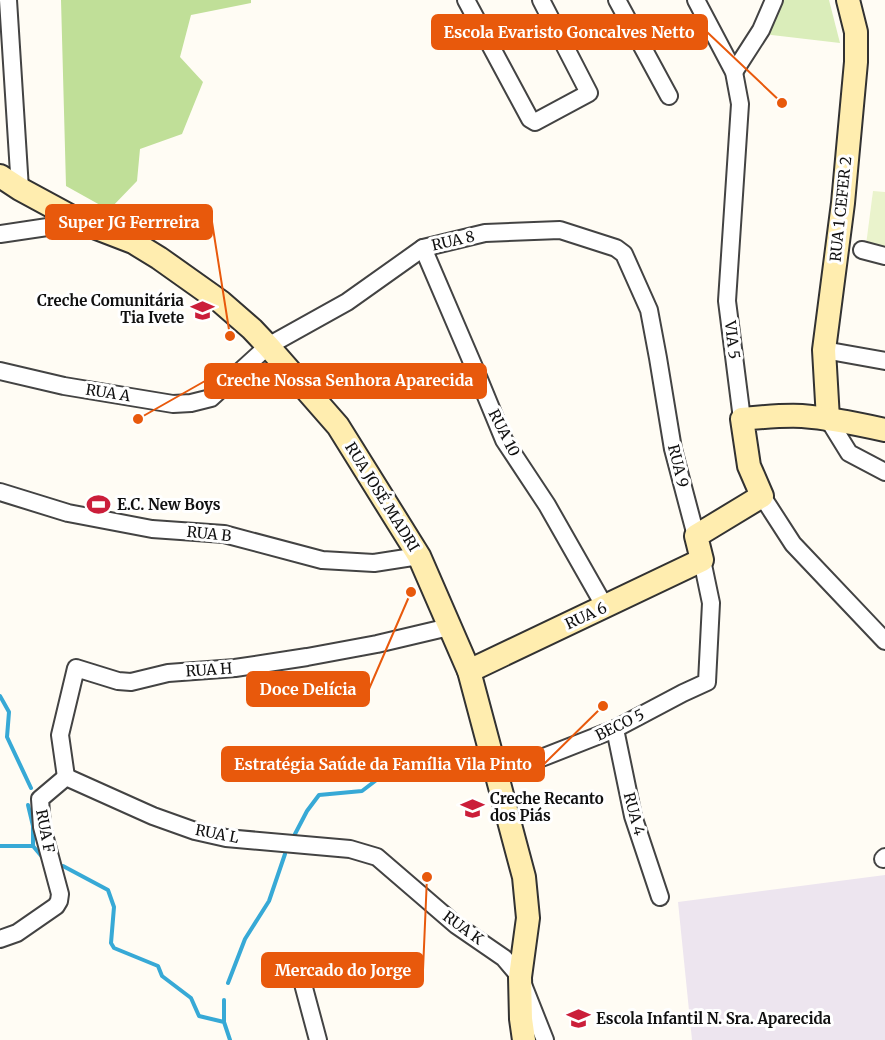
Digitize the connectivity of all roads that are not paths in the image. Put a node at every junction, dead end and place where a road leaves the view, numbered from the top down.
1 (8, 0) edge
2 (466, 0) edge
3 (541, 0) edge
4 (617, 0) edge
5 (696, 0) edge
6 (774, 0) edge
7 (848, 0) edge
8 (734, 72) junction
9 (669, 96) dead end
10 (0, 176) edge
11 (20, 189) junction
12 (81, 222) junction
13 (0, 234) edge
14 (423, 248) junction
15 (862, 250) dead end
16 (624, 254) joint
17 (885, 256) edge
18 (268, 346) junction
19 (824, 350) junction
20 (885, 361) edge
21 (0, 371) edge
22 (742, 419) junction
23 (828, 419) junction
24 (885, 430) edge
25 (885, 471) edge
26 (0, 492) edge
27 (762, 496) junction
28 (696, 536) junction
29 (419, 556) junction
30 (702, 560) junction
31 (605, 607) junction
32 (449, 627) junction
33 (885, 640) edge
34 (470, 671) junction
35 (707, 682) joint
36 (615, 729) junction
37 (498, 775) junction
38 (66, 777) junction
39 (377, 857) joint
40 (660, 897) dead end
41 (0, 939) edge
42 (520, 977) junction
43 (303, 984) dead end
44 (318, 1040) edge
45 (524, 1040) edge
46 (545, 1040) edge

1 - 11 street
2 - 3 street
4 - 9 street
5 - 8 street, VIA 5
6 - 8 street
7 - 19 street, RUA 1 CEFER 2
8 - 22 street, VIA 5
10 - 11 street, RUA JOSÉ MADRI
11 - 12 street, RUA JOSÉ MADRI
12 - 13 street
12 - 18 street, RUA JOSÉ MADRI
14 - 16 street, RUA 8
14 - 18 street, RUA 8
14 - 31 street, RUA 10
15 - 17 street
16 - 28 street, RUA 9
18 - 21 street, RUA A
18 - 29 street, RUA JOSÉ MADRI
19 - 20 street
19 - 23 street, RUA 1 CEFER 2
22 - 23 street
22 - 27 street, VIA 5
23 - 24 street
23 - 25 street
26 - 29 street, RUA B
27 - 28 street
27 - 33 street, VIA 5
28 - 30 street, RUA 9
29 - 32 street, RUA JOSÉ MADRI
30 - 31 street, RUA 6
30 - 35 street, RUA 9
31 - 34 street, RUA 6
32 - 34 street, RUA JOSÉ MADRI
32 - 38 street, RUA H
34 - 37 street, RUA JOSÉ MADRI
35 - 36 street, BECO 5
36 - 37 street, BECO 5
36 - 40 street, RUA 4
37 - 42 street, RUA JOSÉ MADRI
38 - 39 street, RUA L
38 - 41 street, RUA F
39 - 42 street, RUA K
42 - 45 street, RUA JOSÉ MADRI
42 - 46 street
43 - 44 street

